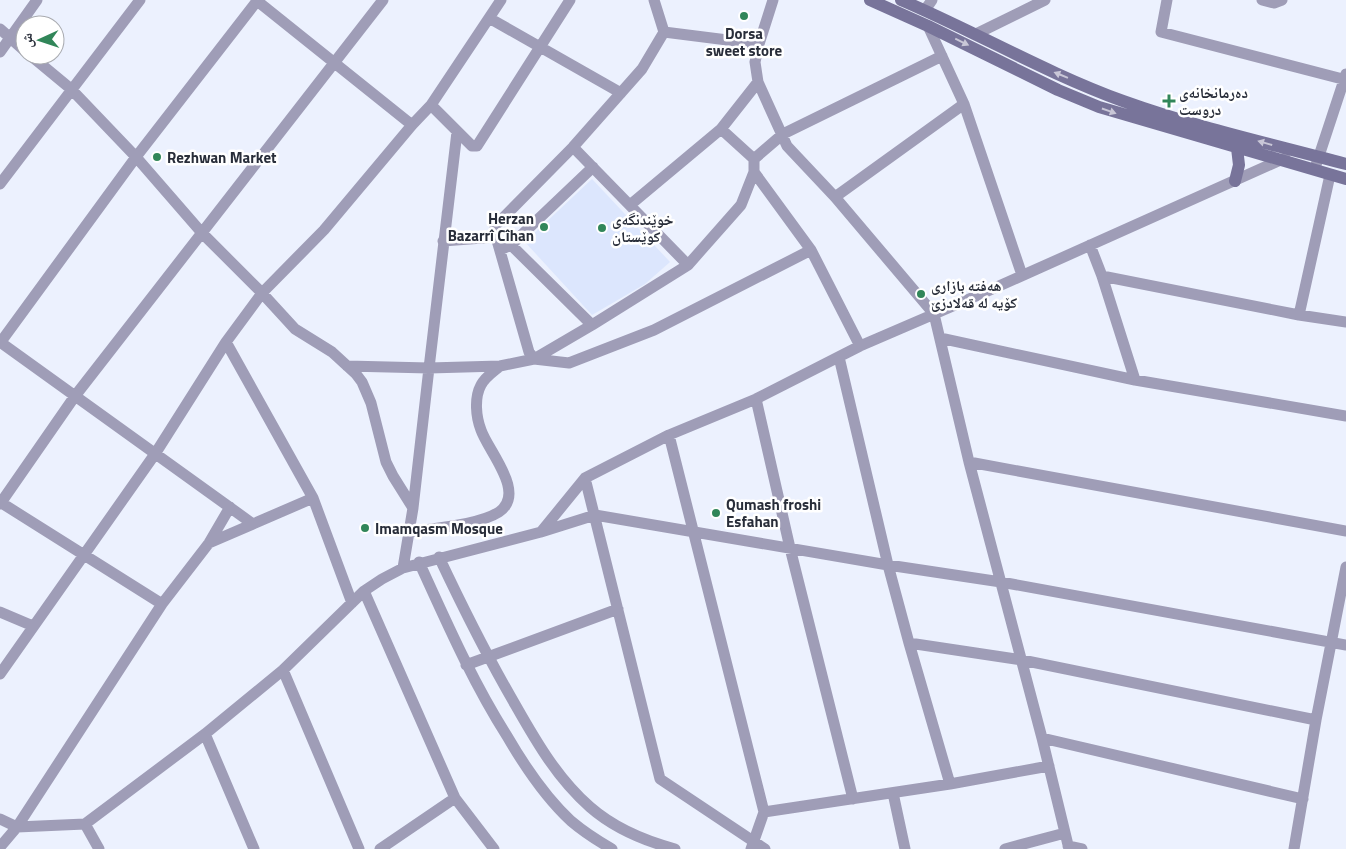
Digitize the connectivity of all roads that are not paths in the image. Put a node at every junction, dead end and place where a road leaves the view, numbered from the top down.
1 (37, 0) edge
2 (140, 0) edge
3 (256, 0) edge
4 (383, 0) edge
5 (501, 0) edge
6 (570, 0) edge
7 (654, 0) edge
8 (773, 0) edge
9 (870, 0) edge
10 (901, 0) edge
11 (1045, 0) edge
12 (1167, 0) edge
13 (1262, 0) edge
14 (1282, 0) edge
15 (928, 5) edge
16 (489, 18) junction
17 (928, 26) junction
18 (0, 30) edge
19 (664, 32) junction
20 (976, 34) junction
21 (10, 38) junction
22 (15, 42) edge
23 (758, 44) junction
24 (540, 47) junction
25 (0, 52) edge
26 (942, 56) junction
27 (334, 63) junction
28 (42, 65) edge
29 (1345, 78) edge
30 (758, 82) junction
31 (71, 89) junction
32 (621, 93) junction
33 (431, 104) junction
34 (964, 104) junction
35 (412, 125) junction
36 (721, 129) junction
37 (457, 132) junction
38 (783, 134) junction
39 (573, 147) junction
40 (1237, 148) junction
41 (1300, 152) junction
42 (136, 157) junction
43 (1320, 157) junction
44 (754, 159) junction
45 (1280, 161) junction
46 (1346, 164) edge
47 (593, 168) junction
48 (1314, 170) junction
49 (754, 172) junction
50 (1330, 175) junction
51 (1346, 179) edge
52 (1235, 181) junction
53 (0, 184) edge
54 (835, 197) junction
55 (630, 205) junction
56 (202, 233) junction
57 (496, 237) junction
58 (443, 241) junction
59 (511, 245) junction
60 (1090, 245) junction
61 (500, 250) junction
62 (811, 250) junction
63 (688, 265) junction
64 (1022, 275) junction
65 (1102, 276) junction
66 (262, 293) junction
67 (934, 314) junction
68 (1299, 315) junction
69 (1346, 322) edge
70 (592, 325) junction
71 (940, 338) junction
72 (0, 342) edge
73 (226, 342) junction
74 (860, 346) junction
75 (839, 357) junction
76 (534, 359) junction
77 (347, 366) junction
78 (500, 366) junction
79 (428, 368) junction
80 (1135, 380) junction
81 (75, 396) junction
82 (756, 399) junction
83 (1346, 416) edge
84 (669, 435) junction
85 (155, 454) junction
86 (969, 462) junction
87 (585, 478) junction
88 (313, 498) junction
89 (0, 503) edge
90 (230, 507) junction
91 (413, 508) junction
92 (595, 515) junction
93 (253, 524) junction
94 (1346, 531) edge
95 (410, 532) junction
96 (540, 532) junction
97 (694, 532) junction
98 (209, 543) junction
99 (790, 548) junction
100 (85, 555) junction
101 (440, 557) junction
102 (419, 562) junction
103 (888, 565) junction
104 (1346, 567) edge
105 (402, 568) junction
106 (1001, 582) junction
107 (364, 592) junction
108 (352, 603) junction
109 (162, 604) junction
110 (618, 609) junction
111 (0, 612) edge
112 (33, 626) junction
113 (1332, 642) junction
114 (909, 643) junction
115 (1346, 645) edge
116 (488, 657) junction
117 (1022, 660) junction
118 (466, 665) junction
119 (283, 670) junction
120 (0, 674) edge
121 (1316, 720) junction
122 (205, 734) junction
123 (1042, 738) junction
124 (1049, 766) junction
125 (950, 784) junction
126 (893, 793) junction
127 (455, 798) junction
128 (853, 799) junction
129 (1303, 799) junction
130 (764, 812) junction
131 (0, 819) edge
132 (85, 824) junction
133 (17, 827) junction
134 (1065, 833) junction
135 (752, 846) edge
136 (0, 847) edge
137 (1069, 848) edge
138 (99, 849) edge
139 (254, 849) edge
140 (359, 849) edge
141 (380, 849) edge
142 (494, 849) edge
143 (612, 849) edge
144 (675, 849) edge
145 (764, 849) edge
146 (905, 849) edge
147 (1005, 849) edge
148 (1082, 849) edge
149 (1294, 849) edge

1 - 21 street
2 - 31 street
3 - 27 street
3 - 42 street
4 - 27 street
5 - 16 street
6 - 24 street
7 - 19 street
8 - 23 street
9 - 17 street
10 - 15 street
11 - 20 street
12 - 29 street
13 - 14 street
15 - 20 street
16 - 24 street
16 - 33 street
17 - 26 street
17 -> 40 street
18 - 21 street
19 - 23 street
19 - 32 street
41 -> 20 street
21 - 22 street
21 - 25 street
23 - 30 street
24 - 32 street
24 - 37 street
26 - 34 street
26 - 38 street
27 - 35 street
27 - 56 street
28 - 31 street
29 - 43 street
30 - 36 street
30 - 38 street
31 - 42 street
31 - 53 street
32 - 39 street
33 - 35 street
33 - 37 street
34 - 54 street
34 - 64 street
35 - 66 street
36 - 44 street
36 - 55 street
37 - 58 street
38 - 44 street
38 - 54 street
39 - 47 street
39 - 57 street
40 - 45 street
40 - 52 street
41 - 43 street
41 - 45 street
42 - 56 street
42 - 72 street
43 - 46 street
43 - 48 street
44 - 49 street
45 - 48 street
45 - 52 street
47 - 55 street
47 - 59 street
48 - 50 street
49 - 62 street
49 - 63 street
50 - 51 street
50 - 68 street
52 - 60 street
54 - 67 street
55 - 63 street
56 - 66 street
56 - 81 street
57 - 58 street
57 - 61 street
58 - 79 street
59 - 61 street
59 - 70 street
60 - 64 street
60 - 65 street
61 - 76 street
62 - 74 street
62 - 76 street
63 - 70 street
64 - 67 street
65 - 68 street
65 - 80 street
66 - 73 street
66 - 77 street
67 - 71 street
67 - 74 street
68 - 69 street
70 - 76 street
71 - 80 street
71 - 86 street
72 - 81 street
73 - 85 street
73 - 88 street
74 - 75 street
75 - 82 street
75 - 103 street
76 - 78 street
77 - 79 street
77 - 91 street
78 - 79 street
78 - 95 street
79 - 91 street
80 - 83 street
81 - 85 street
81 - 89 street
82 - 84 street
82 - 99 street
84 - 87 street
84 - 97 street
85 - 90 street
85 - 100 street
86 - 94 street
86 - 106 street
87 - 92 street
87 - 96 street
88 - 93 street
88 - 108 street
89 - 100 street
90 - 93 street
90 - 98 street
91 - 95 street
92 - 96 street
92 - 97 street
92 - 110 street
93 - 98 street
95 - 105 street
96 - 101 street
97 - 99 street
97 - 130 street
98 - 109 street
99 - 103 street
99 - 128 street
100 - 109 street
100 - 112 street
101 - 102 street
101 - 116 street
102 - 105 street
102 - 118 street
103 - 106 street
103 - 114 street
104 - 113 street
105 - 107 street
106 - 113 street
106 - 117 street
107 - 108 street
107 - 127 street
108 - 119 street
109 - 133 street
110 - 116 street
110 - 135 street
111 - 112 street
112 - 120 street
113 - 115 street
113 - 121 street
114 - 117 street
114 - 125 street
116 - 118 street
116 - 144 street
117 - 121 street
117 - 123 street
118 - 143 street
119 - 122 street
119 - 140 street
121 - 129 street
122 - 132 street
122 - 139 street
123 - 124 street
123 - 129 street
124 - 125 street
124 - 134 street
125 - 126 street
126 - 128 street
126 - 146 street
127 - 141 street
127 - 142 street
128 - 130 street
129 - 149 street
130 - 135 street
131 - 133 street
132 - 133 street
132 - 138 street
133 - 136 street
134 - 137 street
134 - 147 street
135 - 145 street
137 - 148 street

